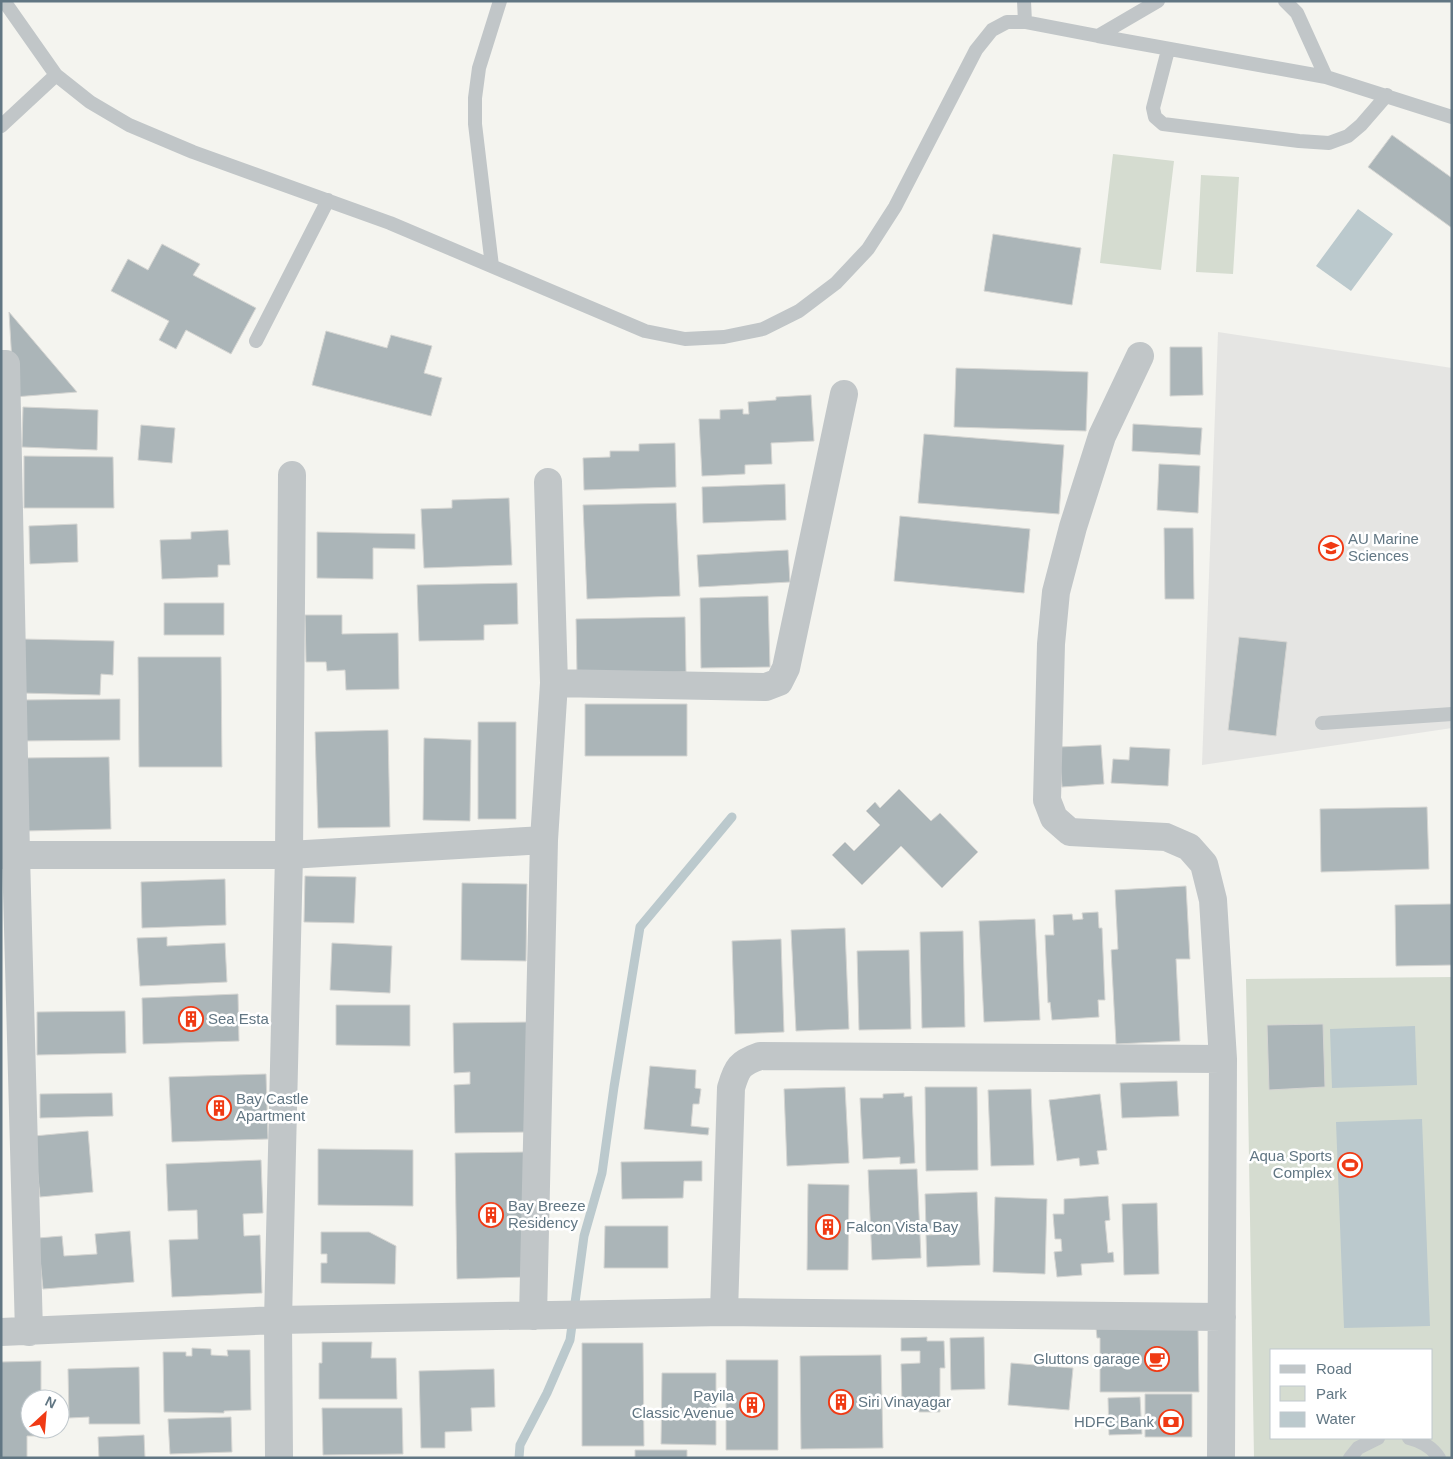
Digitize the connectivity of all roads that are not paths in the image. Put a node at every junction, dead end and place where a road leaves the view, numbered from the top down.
1 (4, 1) edge
2 (500, 1) edge
3 (1024, 1) edge
4 (1158, 1) edge
5 (1286, 1) edge
6 (1025, 22) junction
7 (1098, 36) junction
8 (1168, 50) junction
9 (56, 75) junction
10 (1326, 77) junction
11 (1387, 95) junction
12 (1452, 117) edge
13 (1, 126) edge
14 (328, 200) junction
15 (492, 266) junction
16 (256, 341) dead end
17 (1140, 356) dead end
18 (1, 364) edge
19 (844, 394) dead end
20 (292, 475) dead end
21 (548, 482) dead end
22 (554, 683) junction
23 (1452, 714) edge
24 (1322, 724) dead end
25 (544, 840) junction
26 (9, 855) edge
27 (289, 855) junction
28 (1223, 1059) junction
29 (724, 1312) junction
30 (557, 1316) junction
31 (1222, 1318) junction
32 (278, 1320) junction
33 (1, 1332) edge
34 (29, 1332) junction
35 (1376, 1439) edge
36 (1414, 1439) edge
37 (279, 1458) edge
38 (1220, 1458) edge
39 (1350, 1458) edge
40 (1439, 1458) edge

1 - 9 lane
2 - 15 lane
3 - 6 lane
4 - 7 lane
5 - 10 lane
6 - 7 lane
6 - 15 lane
7 - 8 lane
8 - 10 lane
8 - 11 lane
9 - 13 lane
9 - 14 lane
10 - 11 lane
11 - 12 lane
14 - 15 lane
14 - 16 lane
17 - 28 street
18 - 26 street
19 - 22 street
20 - 27 street
21 - 22 street
22 - 25 street
23 - 24 lane
25 - 27 street
25 - 30 street
26 - 27 street
26 - 34 street
27 - 32 street
28 - 29 street
28 - 31 street
29 - 30 street
29 - 31 street
30 - 32 street
31 - 38 street
32 - 34 street
32 - 37 street
33 - 34 street
35 - 39 lane
36 - 40 lane

